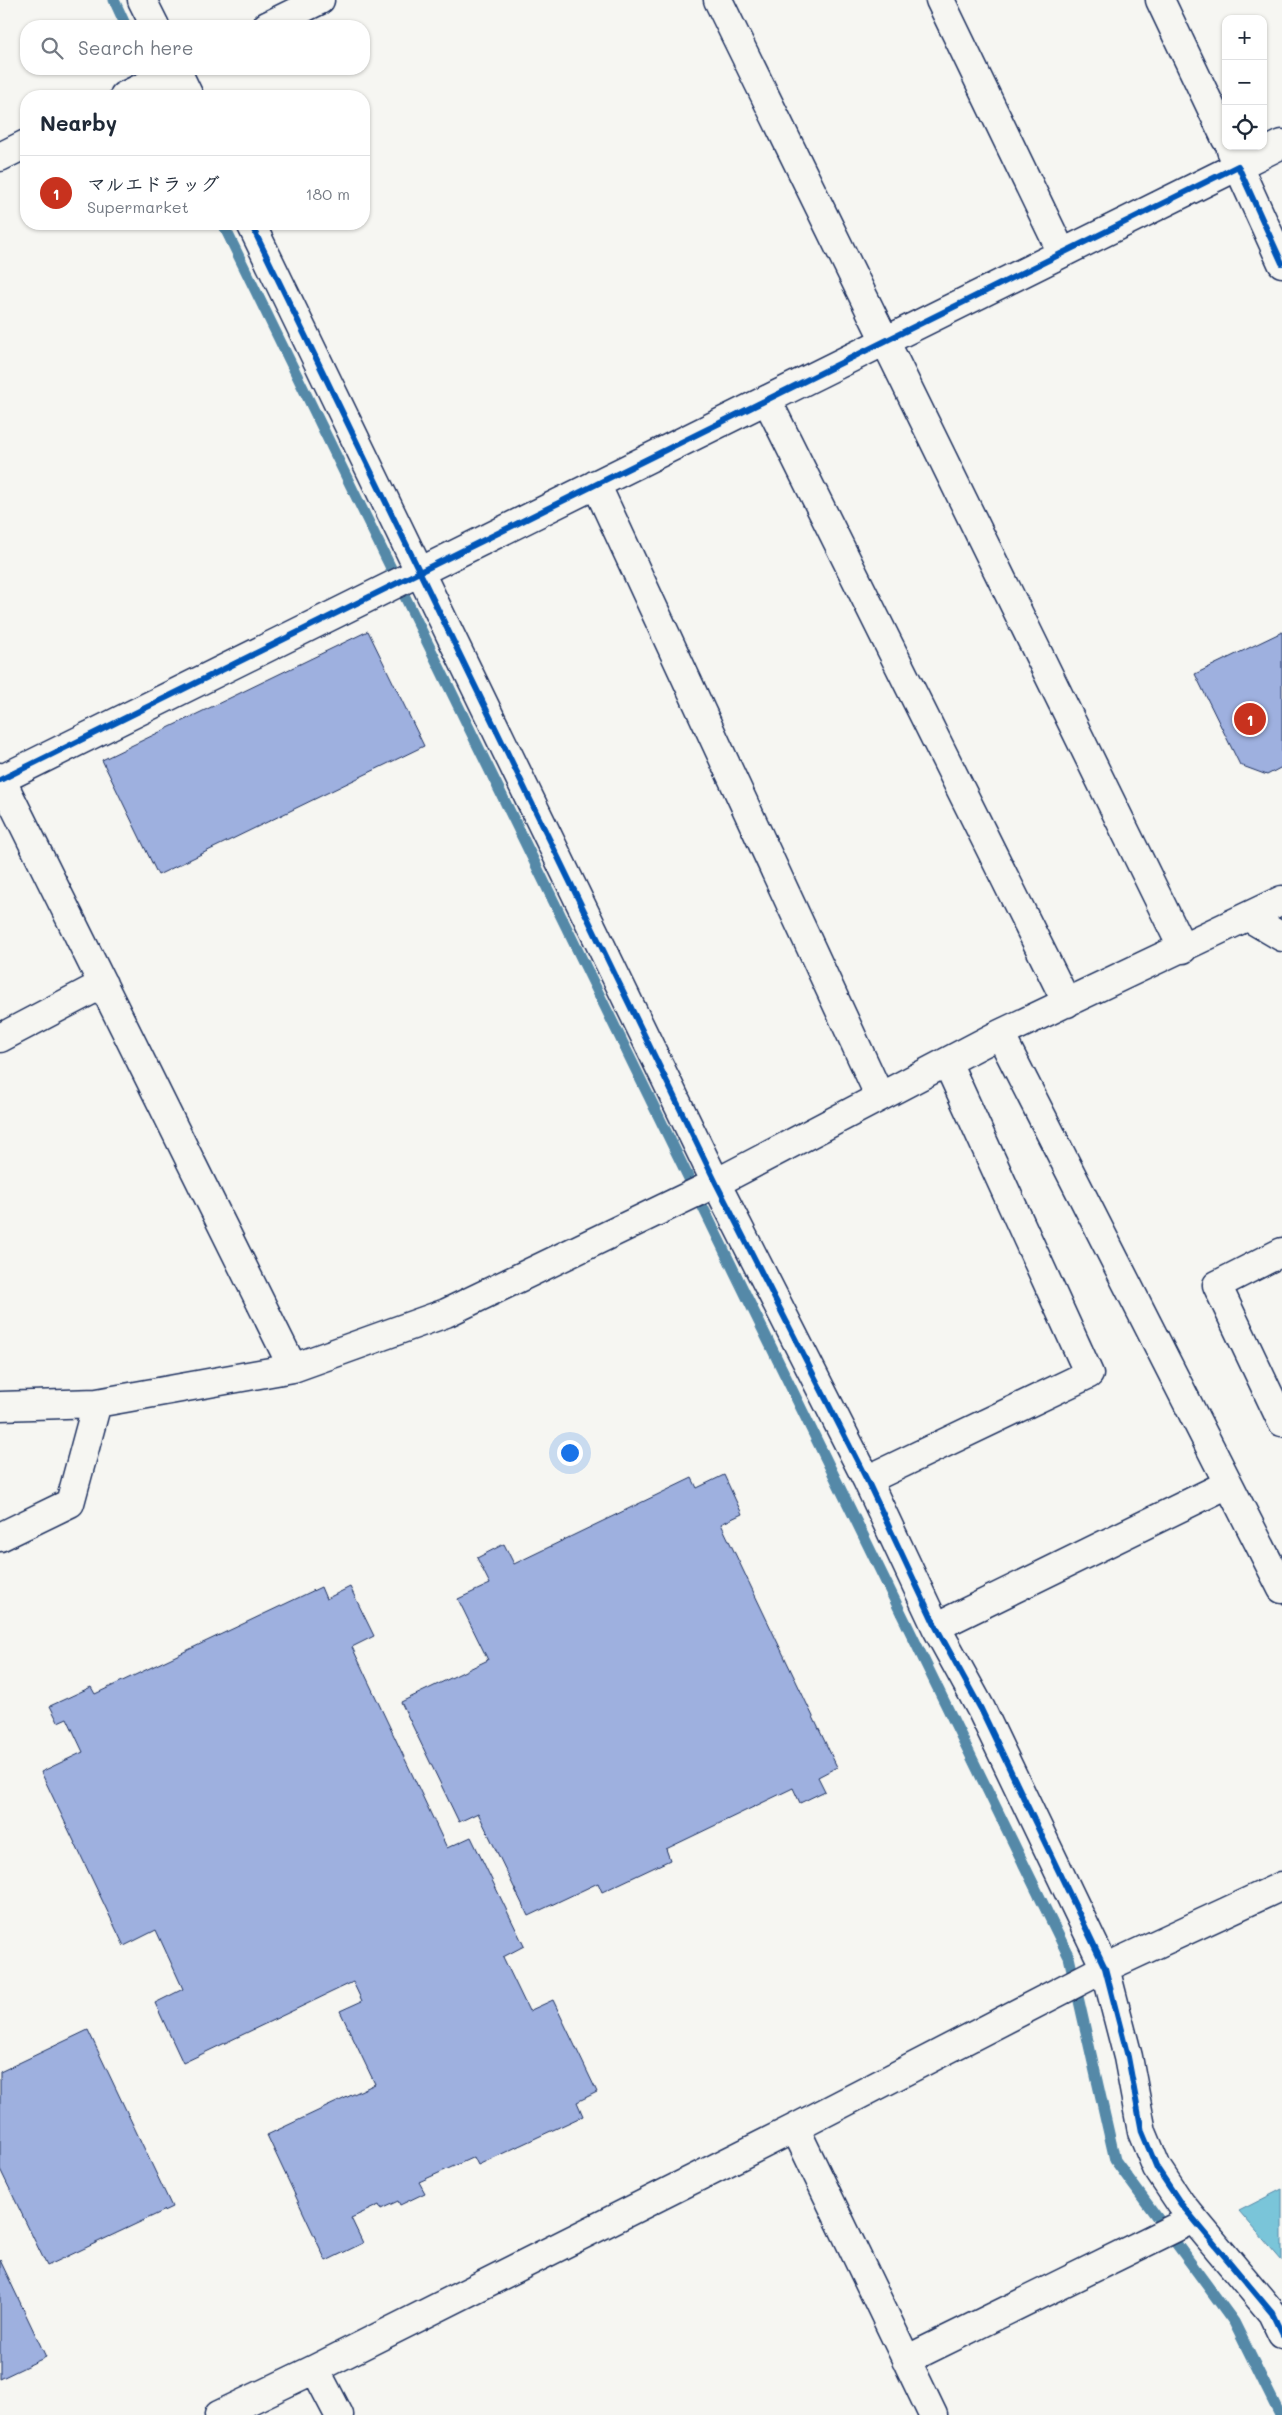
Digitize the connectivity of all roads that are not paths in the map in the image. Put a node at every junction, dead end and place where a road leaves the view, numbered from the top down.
1 (142, 0) edge
2 (320, 0) edge
3 (718, 0) edge
4 (940, 0) edge
5 (1160, 0) edge
6 (152, 20) edge
7 (279, 20) edge
8 (165, 75) edge
9 (180, 75) edge
10 (136, 90) edge
11 (186, 90) edge
12 (1222, 131) edge
13 (1282, 144) edge
14 (20, 147) edge
15 (1234, 156) edge
16 (0, 157) edge
17 (253, 230) edge
18 (1062, 253) junction
19 (1282, 263) edge
20 (885, 341) junction
21 (767, 400) junction
22 (596, 484) junction
23 (418, 572) junction
24 (0, 779) edge
25 (1282, 900) edge
26 (1248, 917) junction
27 (1282, 937) edge
28 (1183, 949) junction
29 (103, 984) junction
30 (1067, 1003) junction
31 (1000, 1034) junction
32 (0, 1038) edge
33 (947, 1062) junction
34 (880, 1097) junction
35 (714, 1183) junction
36 (1282, 1252) edge
37 (293, 1368) junction
38 (97, 1403) junction
39 (0, 1406) edge
40 (1279, 1408) edge
41 (867, 1480) junction
42 (1228, 1484) junction
43 (0, 1537) edge
44 (1282, 1589) edge
45 (936, 1627) junction
46 (1282, 1886) edge
47 (1105, 1968) junction
48 (795, 2128) junction
49 (1193, 2219) junction
50 (1282, 2334) edge
51 (906, 2360) junction
52 (314, 2369) junction
53 (219, 2415) edge
54 (339, 2415) edge
55 (932, 2415) edge

1 - 6 street
2 - 7 street
3 - 20 street
4 - 18 street
5 - 12 street
8 - 10 street
9 - 11 street
13 - 15 street
14 - 16 street
15 - 18 street
15 - 19 street
17 - 23 street
18 - 20 street
20 - 21 street
20 - 28 street
21 - 22 street
21 - 30 street
22 - 23 street
22 - 34 street
23 - 24 street
23 - 35 street
24 - 29 street
25 - 26 street
26 - 27 street
26 - 28 street
28 - 30 street
29 - 32 street
29 - 37 street
30 - 31 street
31 - 33 street
31 - 42 street
33 - 34 street
33 - 41 street
34 - 35 street
35 - 37 street
35 - 41 street
36 - 40 street
37 - 38 street
38 - 39 street
38 - 43 street
41 - 45 street
42 - 44 street
42 - 45 street
45 - 47 street
46 - 47 street
47 - 48 street
47 - 49 street
48 - 51 street
48 - 52 street
49 - 50 street
49 - 51 street
51 - 55 street
52 - 53 street
52 - 54 street

